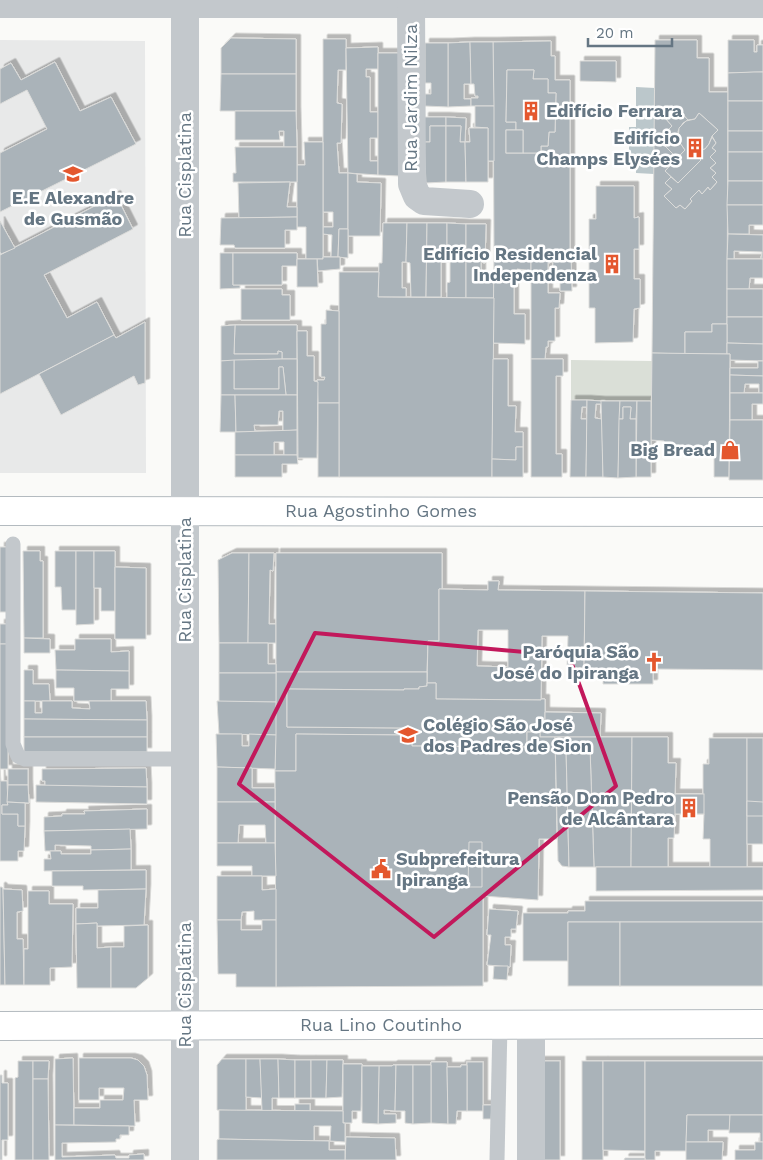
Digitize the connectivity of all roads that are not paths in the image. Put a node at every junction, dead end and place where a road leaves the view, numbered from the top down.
1 (186, 2) edge
2 (0, 4) edge
3 (411, 4) junction
4 (763, 4) edge
5 (470, 204) dead end
6 (0, 510) edge
7 (185, 511) junction
8 (763, 512) edge
9 (13, 544) dead end
10 (185, 759) junction
11 (185, 1024) junction
12 (763, 1024) edge
13 (500, 1025) junction
14 (0, 1026) edge
15 (531, 1026) junction
16 (185, 1160) edge
17 (497, 1160) edge
18 (531, 1160) edge

1 - 2 street
1 - 3 street
1 - 7 street, Rua Cisplatina
3 - 4 street
3 - 5 street, Rua Jardim Nilza
6 - 7 street, Rua Agostinho Gomes
7 - 8 street, Rua Agostinho Gomes
7 - 10 street, Rua Cisplatina
9 - 10 lane
10 - 11 street, Rua Cisplatina
11 - 13 street, Rua Lino Coutinho
11 - 14 street, Rua Lino Coutinho
11 - 16 street, Rua Cisplatina
12 - 15 street, Rua Lino Coutinho
13 - 15 street, Rua Lino Coutinho
13 - 17 lane
15 - 18 street

